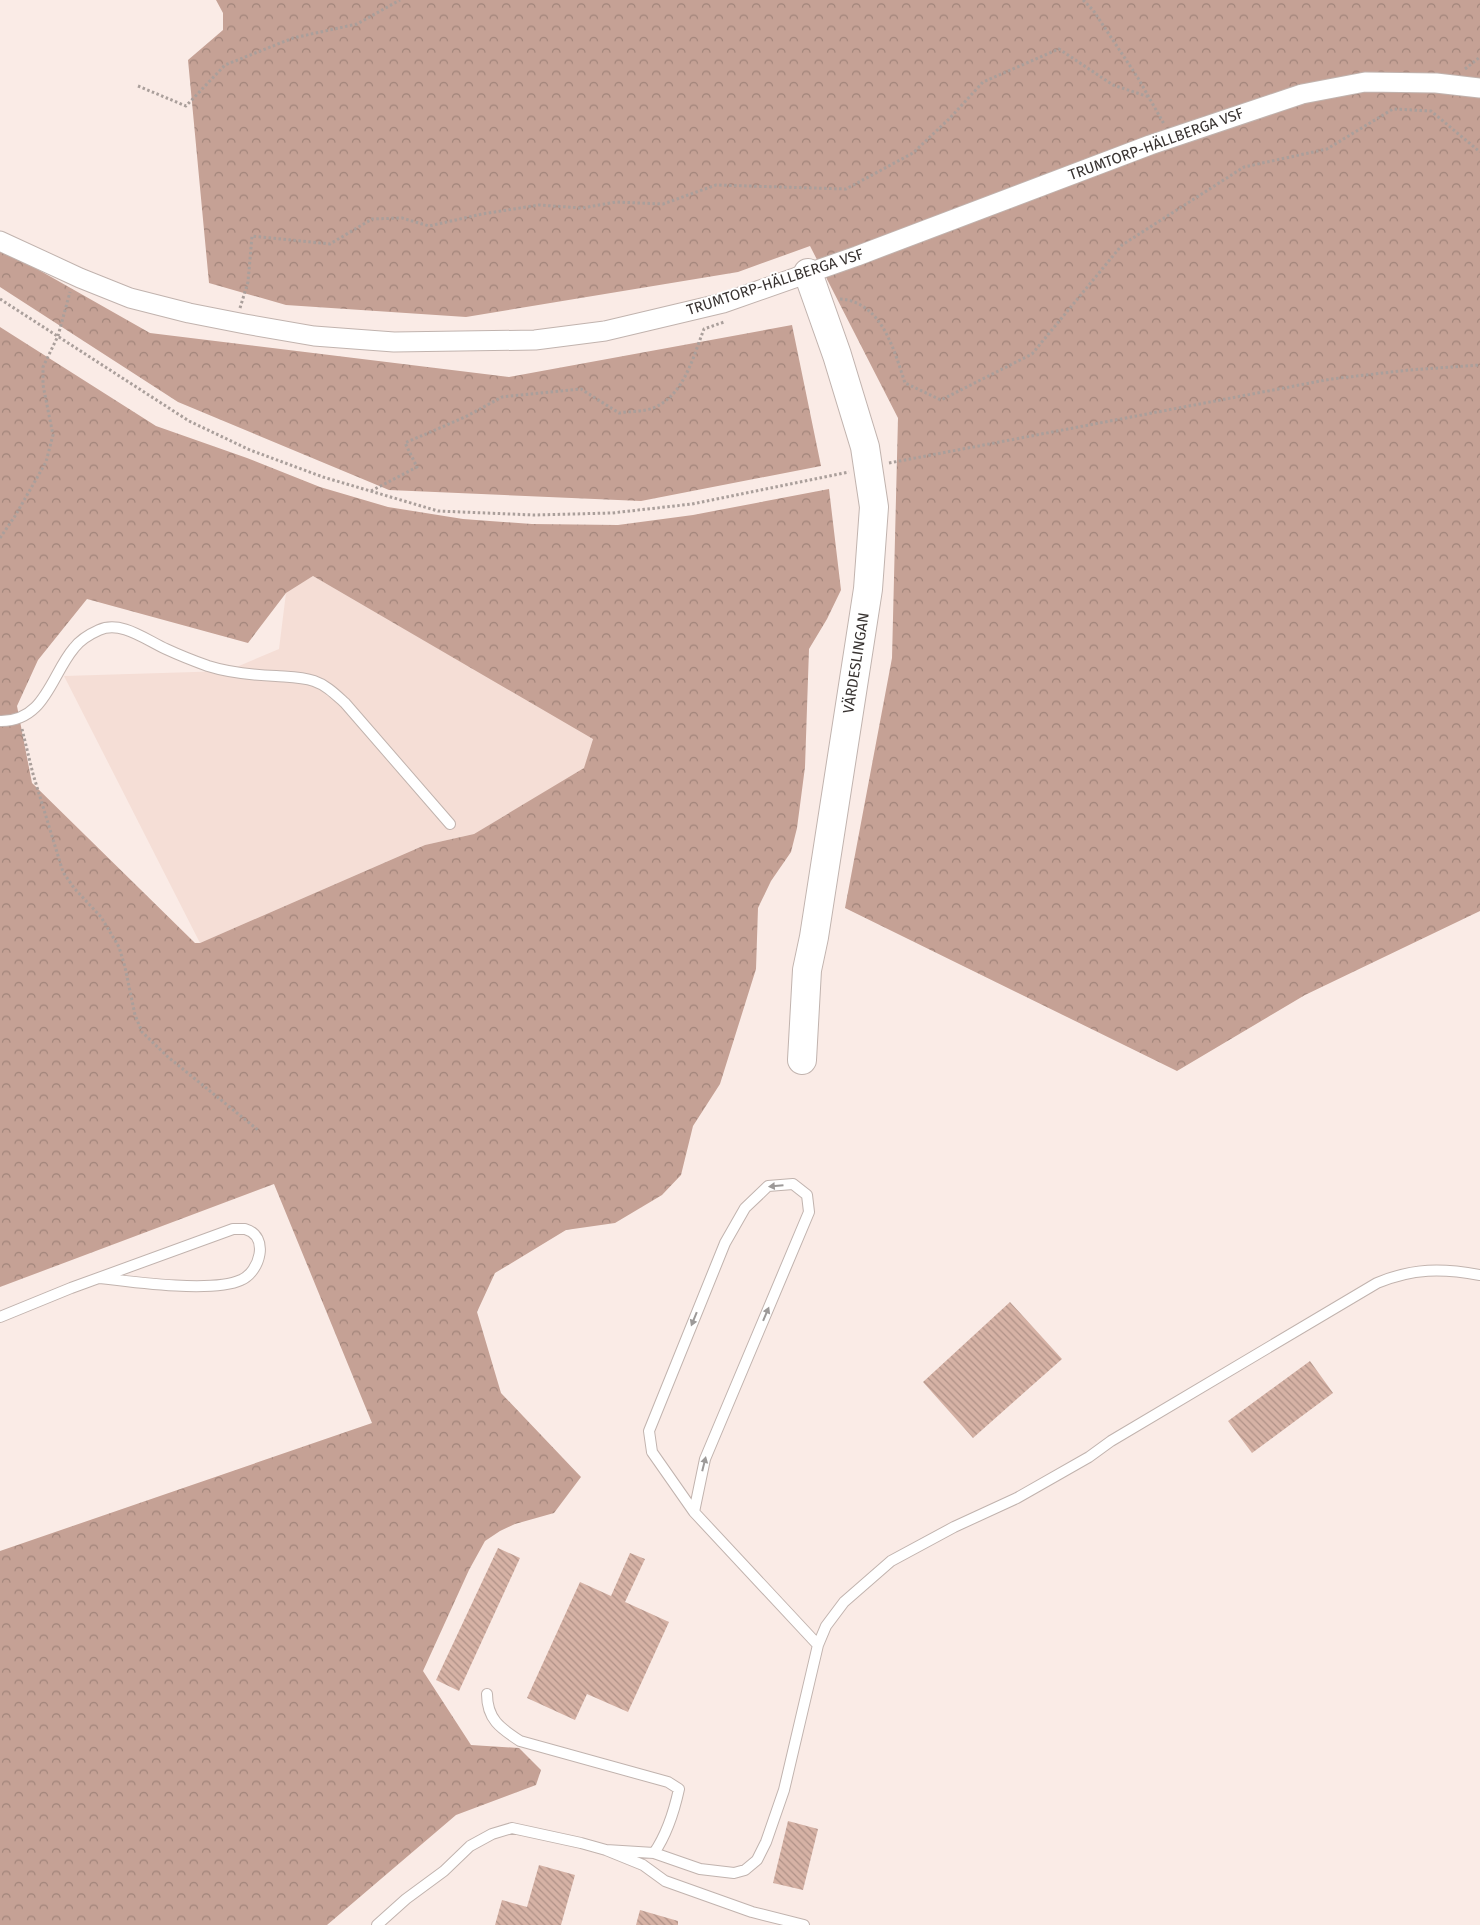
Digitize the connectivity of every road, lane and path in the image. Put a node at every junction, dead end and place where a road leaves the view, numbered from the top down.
1 (400, 0) edge
2 (1083, 0) edge
3 (138, 86) dead end
4 (1480, 88) edge
5 (1149, 97) junction
6 (1172, 137) junction
7 (1480, 152) edge
8 (0, 241) edge
9 (80, 278) junction
10 (812, 285) junction
11 (0, 299) edge
12 (729, 321) dead end
13 (236, 322) junction
14 (58, 336) junction
15 (1480, 365) edge
16 (868, 468) junction
17 (371, 491) junction
18 (0, 538) edge
19 (19, 719) junction
20 (0, 721) edge
21 (450, 824) dead end
22 (802, 1060) dead end
23 (258, 1130) dead end
24 (1480, 1275) edge
25 (100, 1278) junction
26 (0, 1317) edge
27 (694, 1512) junction
28 (818, 1645) junction
29 (487, 1694) dead end
30 (606, 1850) junction
31 (654, 1853) junction
32 (377, 1925) edge
33 (804, 1925) edge

1 - 3 path
2 - 5 path
4 - 6 street, TRUMTORP-HÄLLBERGA VSF
5 - 6 path
5 - 13 path
6 - 10 street, TRUMTORP-HÄLLBERGA VSF
7 - 10 path
8 - 9 street, TRUMTORP-HÄLLBERGA VSF
9 - 13 street, TRUMTORP-HÄLLBERGA VSF
9 - 14 path
10 - 13 street, TRUMTORP-HÄLLBERGA VSF
10 - 16 street, VÄRDESLINGAN
11 - 14 path
12 - 17 path
14 - 17 path
14 - 18 path
15 - 16 path
16 - 17 path
16 - 22 street, VÄRDESLINGAN
19 - 20 lane
19 - 21 lane
19 - 23 path
24 - 28 lane
25 - 25 lane
25 - 26 lane
27 -> 27 lane
27 - 28 lane
28 - 31 lane
29 - 31 lane
30 - 31 lane
30 - 32 lane
30 - 33 lane

